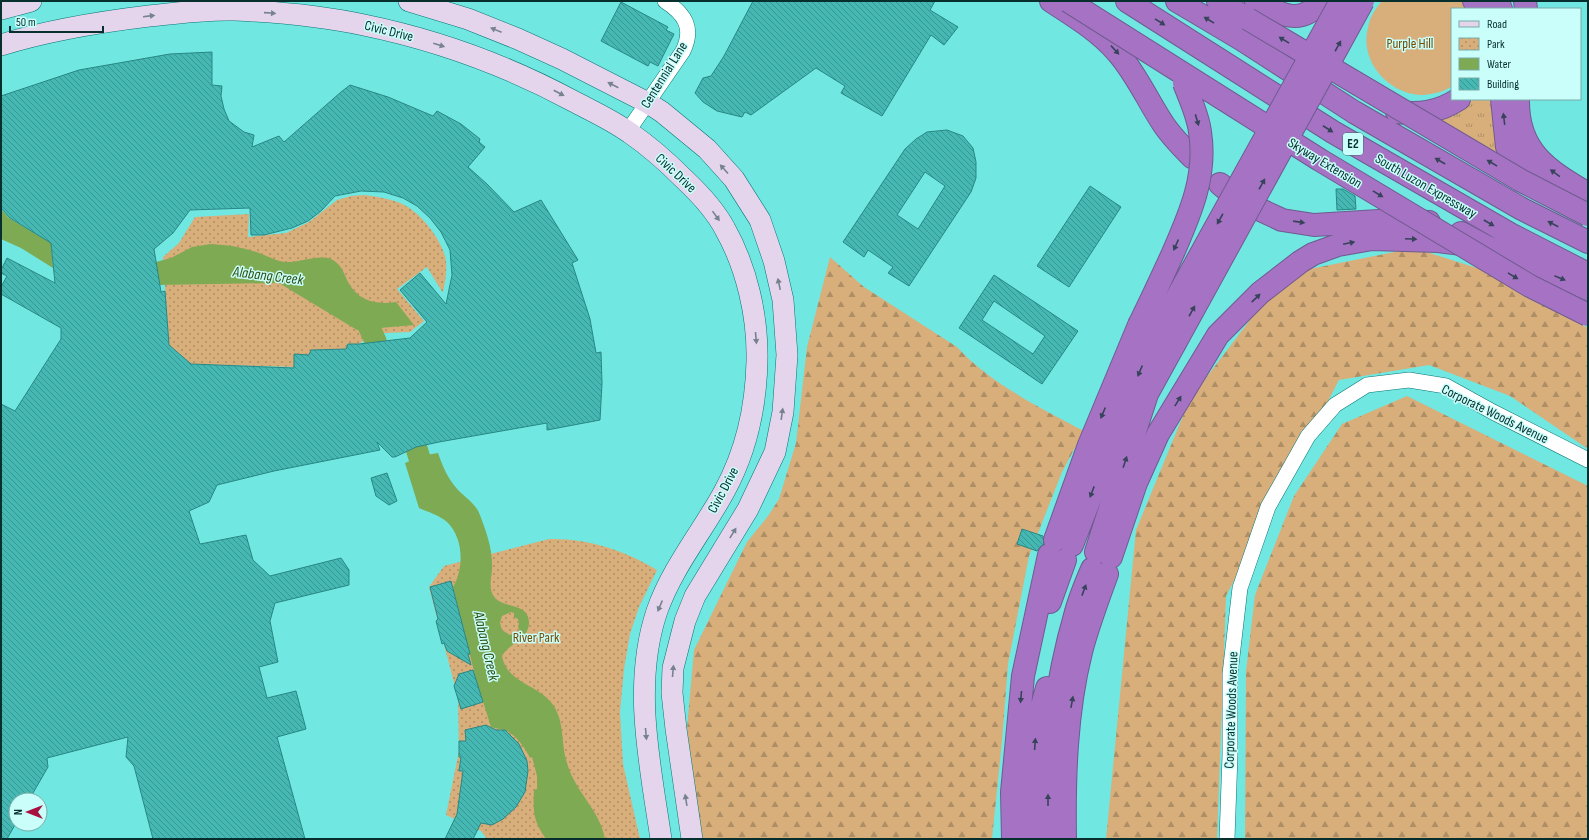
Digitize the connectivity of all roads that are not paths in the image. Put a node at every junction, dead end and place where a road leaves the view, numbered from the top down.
1 (31, 1) edge
2 (409, 1) edge
3 (665, 1) edge
4 (1051, 1) edge
5 (1068, 1) edge
6 (1076, 1) edge
7 (1127, 1) edge
8 (1177, 1) edge
9 (1218, 1) edge
10 (1256, 1) edge
11 (1321, 1) edge
12 (1341, 1) edge
13 (1363, 1) edge
14 (231, 6) edge
15 (1, 9) edge
16 (1241, 39) junction
17 (1, 45) edge
18 (1457, 100) edge
19 (1502, 100) edge
20 (1518, 100) edge
21 (648, 103) junction
22 (628, 131) junction
23 (1192, 157) dead end
24 (1220, 184) dead end
25 (1588, 194) edge
26 (1588, 216) edge
27 (1588, 242) edge
28 (1485, 246) junction
29 (1588, 274) edge
30 (1588, 289) edge
31 (1588, 315) edge
32 (1156, 335) junction
33 (1588, 460) edge
34 (1101, 563) junction
35 (1076, 612) junction
36 (1011, 834) edge
37 (661, 839) edge
38 (692, 839) edge
39 (1033, 839) edge
40 (1048, 839) edge
41 (1065, 839) edge
42 (1227, 839) edge

1 - 15 main road
21 -> 2 main road
3 - 21 street, Centennial Lane
4 -> 23 highway
5 -> 31 highway, Skyway Extension / E2, bridge
6 -> 32 highway, bridge
7 -> 29 highway, South Luzon Expressway / E2
16 -> 8 highway, South Luzon Expressway / E2
26 -> 9 highway, bridge
10 - 11 highway
12 -> 32 highway, bridge
32 -> 13 highway, bridge
17 -> 14 main road, Civic Drive
14 -> 22 main road, Civic Drive
16 - 18 highway
27 -> 16 highway, South Luzon Expressway / E2
26 -> 19 highway
25 -> 20 highway
21 - 22 street, Centennial Lane
38 -> 21 main road
22 -> 37 main road, Civic Drive
24 -> 28 highway
28 -> 30 highway
34 -> 28 highway
34 -> 32 highway
32 -> 36 highway
33 - 42 street, Corporate Woods Avenue
35 -> 34 highway
41 -> 34 highway
39 -> 35 highway
40 -> 35 highway

